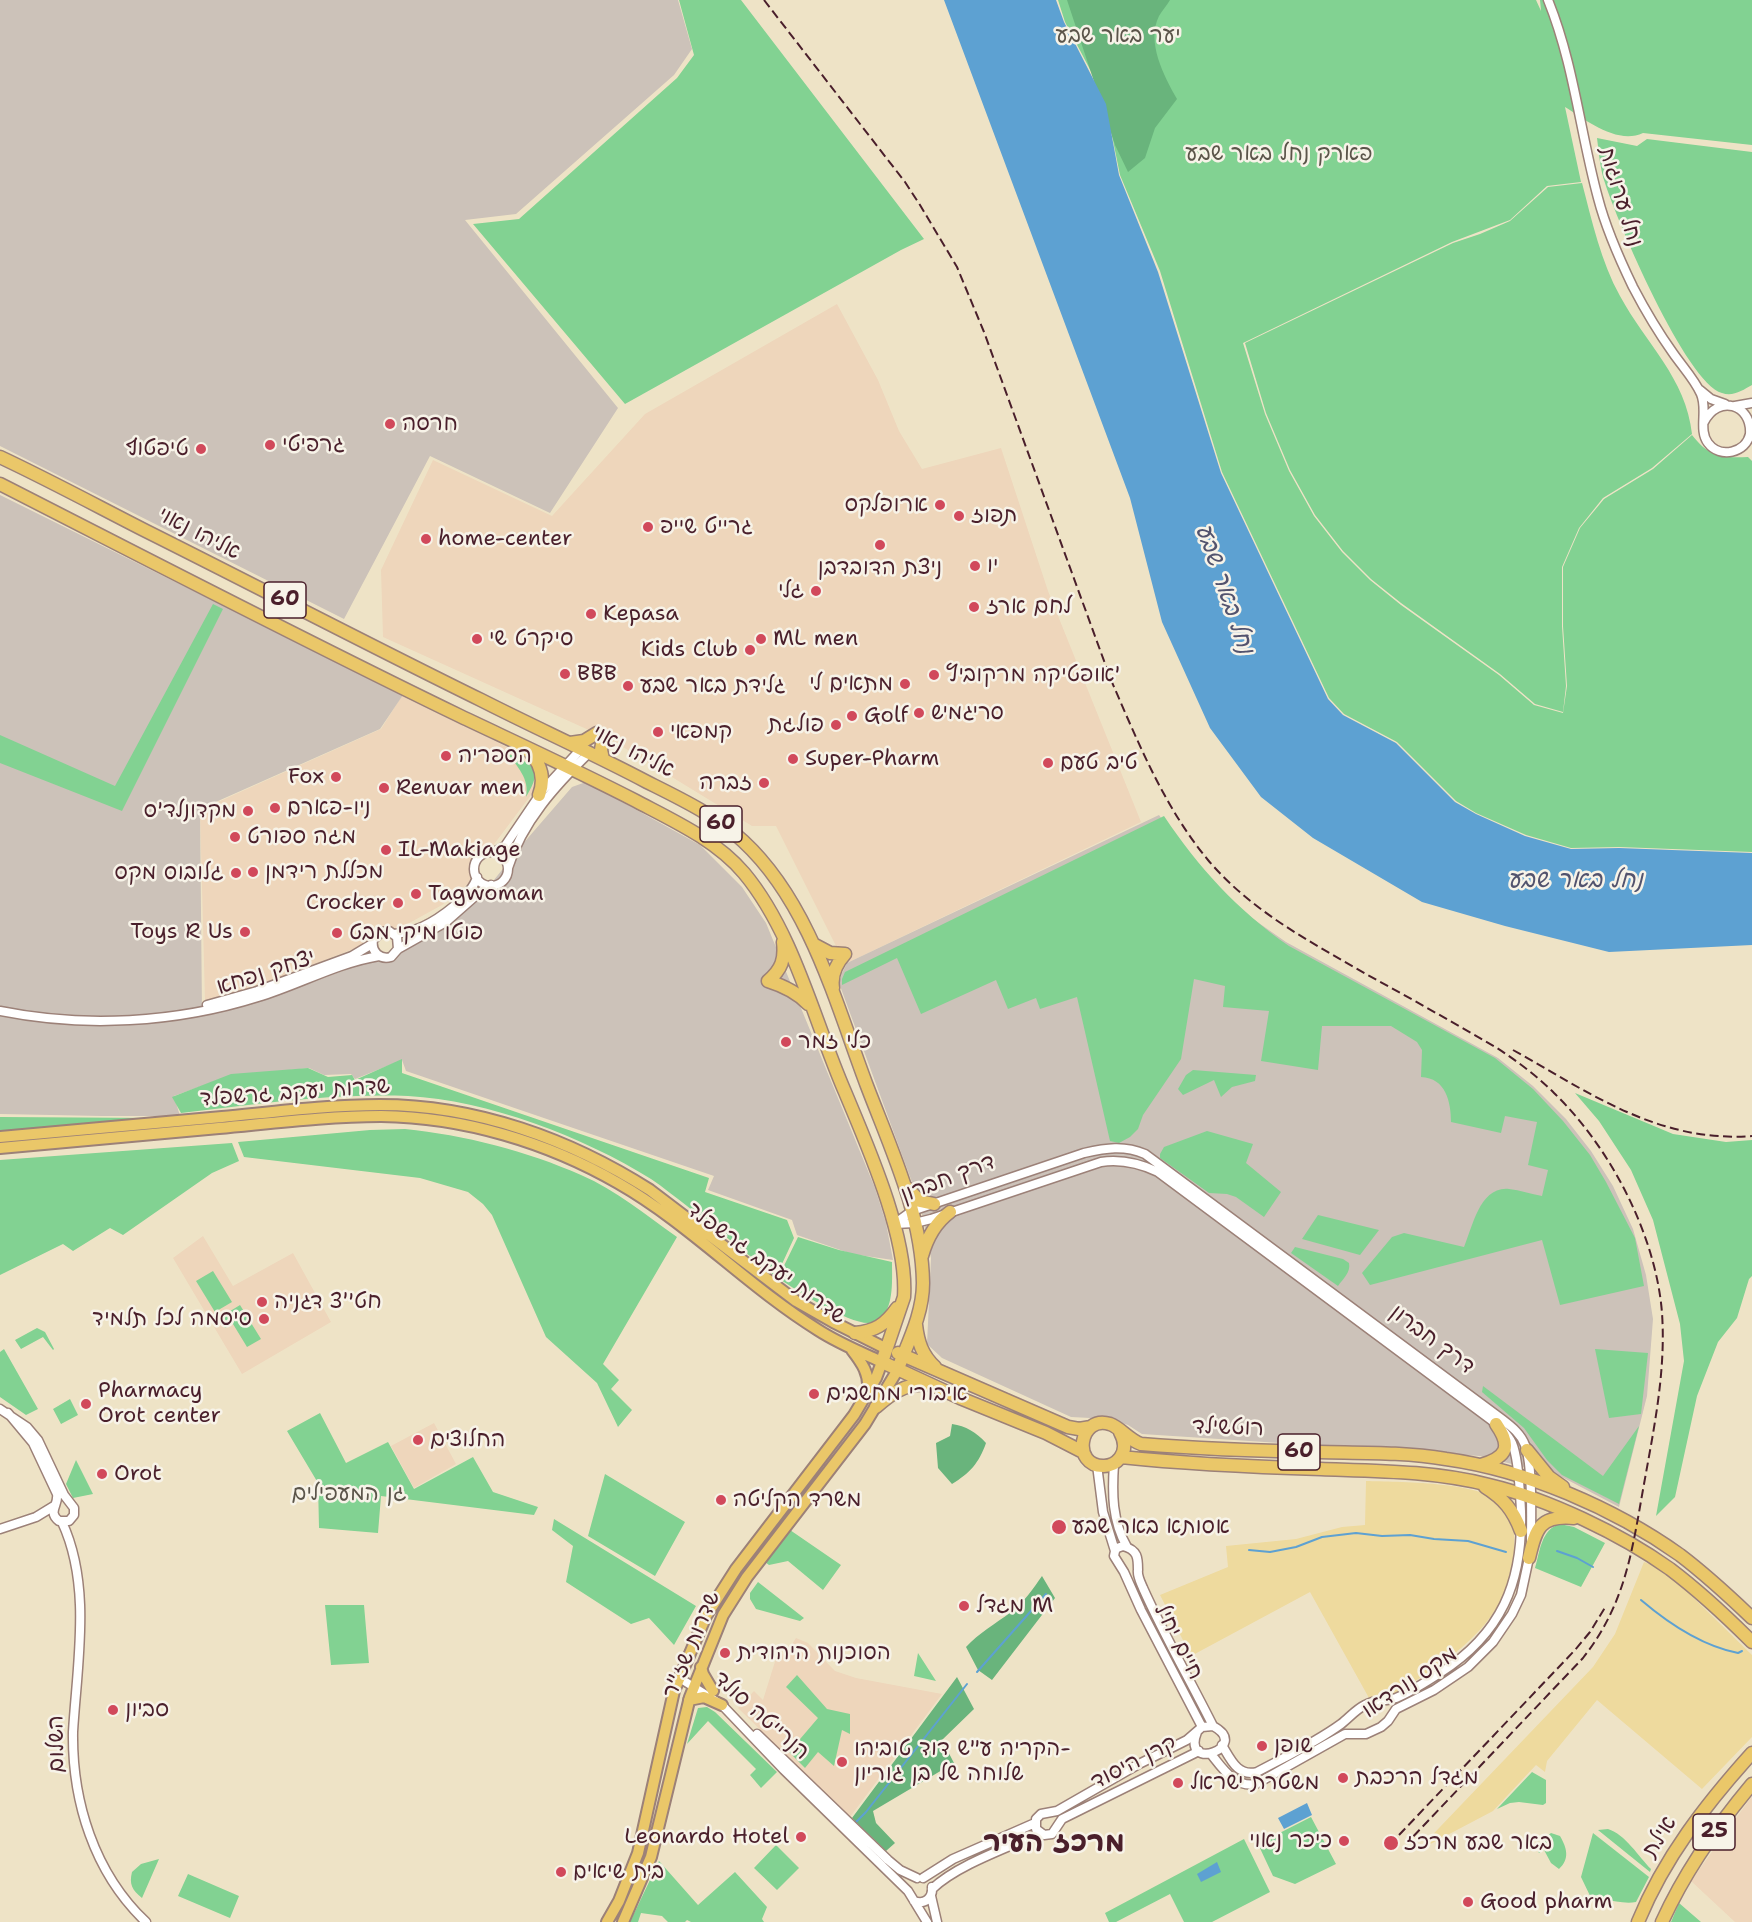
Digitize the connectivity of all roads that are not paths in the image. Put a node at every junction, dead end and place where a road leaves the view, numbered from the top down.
1 (1548, 0) edge
2 (1697, 387) junction
3 (1752, 404) edge
4 (1731, 405) junction
5 (1704, 422) junction
6 (1751, 422) edge
7 (0, 458) edge
8 (0, 484) edge
9 (521, 744) junction
10 (580, 748) junction
11 (603, 759) junction
12 (569, 767) junction
13 (539, 795) junction
14 (494, 852) junction
15 (508, 868) junction
16 (477, 877) junction
17 (491, 885) junction
18 (394, 934) junction
19 (783, 935) junction
20 (372, 944) junction
21 (813, 944) junction
22 (398, 949) junction
23 (379, 956) junction
24 (834, 998) junction
25 (811, 1007) junction
26 (0, 1011) edge
27 (162, 1017) junction
28 (0, 1137) edge
29 (0, 1148) edge
30 (905, 1185) junction
31 (934, 1204) junction
32 (951, 1212) junction
33 (914, 1217) junction
34 (894, 1224) junction
35 (921, 1263) junction
36 (904, 1297) junction
37 (916, 1323) junction
38 (855, 1333) junction
39 (850, 1347) junction
40 (887, 1349) junction
41 (903, 1356) junction
42 (882, 1362) junction
43 (897, 1371) junction
44 (944, 1374) junction
45 (933, 1386) junction
46 (868, 1393) junction
47 (876, 1407) junction
48 (4, 1411) edge
49 (1496, 1424) junction
50 (1090, 1427) junction
51 (1120, 1432) junction
52 (1527, 1450) junction
53 (1083, 1452) junction
54 (1118, 1460) junction
55 (1097, 1465) junction
56 (1480, 1465) junction
57 (1523, 1476) junction
58 (1476, 1482) junction
59 (1526, 1495) junction
60 (1575, 1497) junction
61 (70, 1502) junction
62 (55, 1504) junction
63 (36, 1516) junction
64 (72, 1518) junction
65 (1579, 1519) junction
66 (59, 1521) junction
67 (0, 1529) edge
68 (1521, 1531) junction
69 (71, 1547) junction
70 (1127, 1547) junction
71 (1115, 1551) junction
72 (1529, 1558) junction
73 (1137, 1570) junction
74 (1124, 1572) junction
75 (1752, 1618) edge
76 (1752, 1641) edge
77 (701, 1667) junction
78 (678, 1677) junction
79 (694, 1685) junction
80 (713, 1691) junction
81 (1395, 1698) junction
82 (689, 1700) junction
83 (722, 1705) junction
84 (1400, 1707) junction
85 (1354, 1712) junction
86 (1213, 1726) junction
87 (1199, 1730) junction
88 (1361, 1734) junction
89 (1222, 1745) junction
90 (1199, 1751) junction
91 (1752, 1753) edge
92 (1211, 1754) junction
93 (1752, 1784) edge
94 (1048, 1812) junction
95 (1035, 1823) junction
96 (1057, 1828) junction
97 (1040, 1833) junction
98 (920, 1878) junction
99 (908, 1891) junction
100 (932, 1893) junction
101 (914, 1901) junction
102 (146, 1922) edge
103 (607, 1922) edge
104 (623, 1922) edge
105 (927, 1922) edge
106 (937, 1922) edge
107 (1638, 1922) edge
108 (1662, 1922) edge

1 - 2 street, נחל ערוגות
2 - 4 street, נחל ערוגות
2 - 5 street, נחל ערוגות
3 - 4 street
4 - 5 street
4 - 6 street
5 - 6 street
7 - 10 highway, אליהו נאוי / 60
8 - 9 highway, אליהו נאוי / 60
9 - 12 highway, אליהו נאוי / 60
9 - 13 highway
10 - 11 highway, אליהו נאוי / 60
10 - 11 highway
10 - 12 street
11 - 21 highway, אליהו נאוי / 60
12 - 13 street
12 - 15 street
12 - 19 highway, אליהו נאוי / 60
13 - 14 street
14 - 15 street
14 - 16 street
15 - 17 street
16 - 17 street
16 - 18 street
17 - 22 street
18 - 20 street
18 - 22 street
19 - 25 highway, אליהו נאוי / 60
19 - 25 highway
20 - 23 street
20 - 27 street, יצחק נפחא
21 - 24 highway, אליהו נאוי / 60
21 - 24 highway
22 - 23 street
23 - 27 street, יצחק נפחא
24 - 30 highway, אליהו נאוי / 60
25 - 34 highway, אליהו נאוי / 60
26 - 27 street, יצחק נפחא
28 - 38 main road, שדרות יעקב גרשפלד
29 - 39 main road, שדרות יעקב גרשפלד
30 - 31 highway
30 - 33 highway, אליהו נאוי / 60
31 - 33 street, דרך חברון
31 - 52 street, דרך חברון
32 - 33 street, דרך חברון
32 - 35 highway
32 - 49 street, דרך חברון
33 - 34 street, דרך חברון
33 - 35 highway, אליהו נאוי / 60
34 - 36 highway, אליהו נאוי / 60
35 - 37 highway, אליהו נאוי / 60
36 - 38 highway
36 - 40 highway, אליהו נאוי / 60
37 - 41 highway, אליהו נאוי / 60
37 - 44 highway
38 - 40 main road, שדרות יעקב גרשפלד
39 - 42 main road, שדרות יעקב גרשפלד
39 - 46 main road
40 - 41 highway, 60
40 - 42 highway, אליהו נאוי / 60
41 - 43 highway, שדרות שז"ר / 60
41 - 44 highway, 60
42 - 43 highway
42 - 46 main road, שדרות שז"ר
43 - 45 highway
43 - 47 main road, שדרות שז"ר
44 - 50 highway, 60
45 - 47 highway
45 - 53 highway
46 - 78 main road, שדרות שז"ר
47 - 77 main road, שדרות שז"ר
48 - 61 street
48 - 62 street
49 - 56 highway
49 - 57 street, דרך חברון
50 - 51 highway, 60
50 - 53 highway
51 - 54 highway
51 - 56 highway, רוטשילד / 60
52 - 57 street, דרך חברון
52 - 60 highway
53 - 55 highway
54 - 55 highway, 60
54 - 58 highway, רוטשילד / 60
54 - 70 street
55 - 71 street
56 - 57 highway, 60
57 - 59 street, דרך חברון
57 - 59 street, דרך חברון
57 - 60 highway, 60
58 - 59 highway, 60
58 - 68 highway
59 - 65 highway, 60
59 - 68 street, מקס נורדאו
59 - 72 street, מקס נורדאו
60 - 75 highway, 60
61 - 62 street
61 - 64 street
62 - 63 street
62 - 66 street
63 - 66 street
63 - 67 street
64 - 66 street
64 - 69 street, השלום
65 - 72 highway
65 - 76 highway, 60
66 - 69 street, השלום
68 - 81 street, מקס נורדאו
69 - 102 street, השלום
70 - 71 street
70 - 73 street
71 - 74 street
72 - 84 street, מקס נורדאו
73 - 74 street
73 - 86 street, חיים יחיל
74 - 87 street, חיים יחיל
77 - 79 main road, שדרות שז"ר
77 - 80 main road
78 - 79 street, הנרייטה סולד
78 - 103 main road, שדרות שז"ר
79 - 80 street, הנרייטה סולד
79 - 82 main road, שדרות שז"ר
79 - 83 street, הנרייטה סולד
80 - 98 street, הנרייטה סולד
81 - 84 street
81 - 85 street, מקס נורדאו
82 - 83 main road
82 - 104 main road, שדרות שז"ר
83 - 99 street, הנרייטה סולד
84 - 88 street, מקס נורדאו
85 - 88 street
85 - 89 street, מקס נורדאו
86 - 87 street
86 - 89 street
87 - 90 street
87 - 94 street, קרן היסוד
88 - 92 street, מקס נורדאו
89 - 92 street
90 - 92 street
90 - 96 street, קרן היסוד
91 - 107 highway, אילת / 25
93 - 108 highway, אילת / 25
94 - 95 street
94 - 96 street
95 - 97 street
95 - 98 street
96 - 97 street
97 - 100 street
98 - 99 street
98 - 100 street
99 - 101 street
100 - 101 street
100 - 106 street
101 - 105 street

